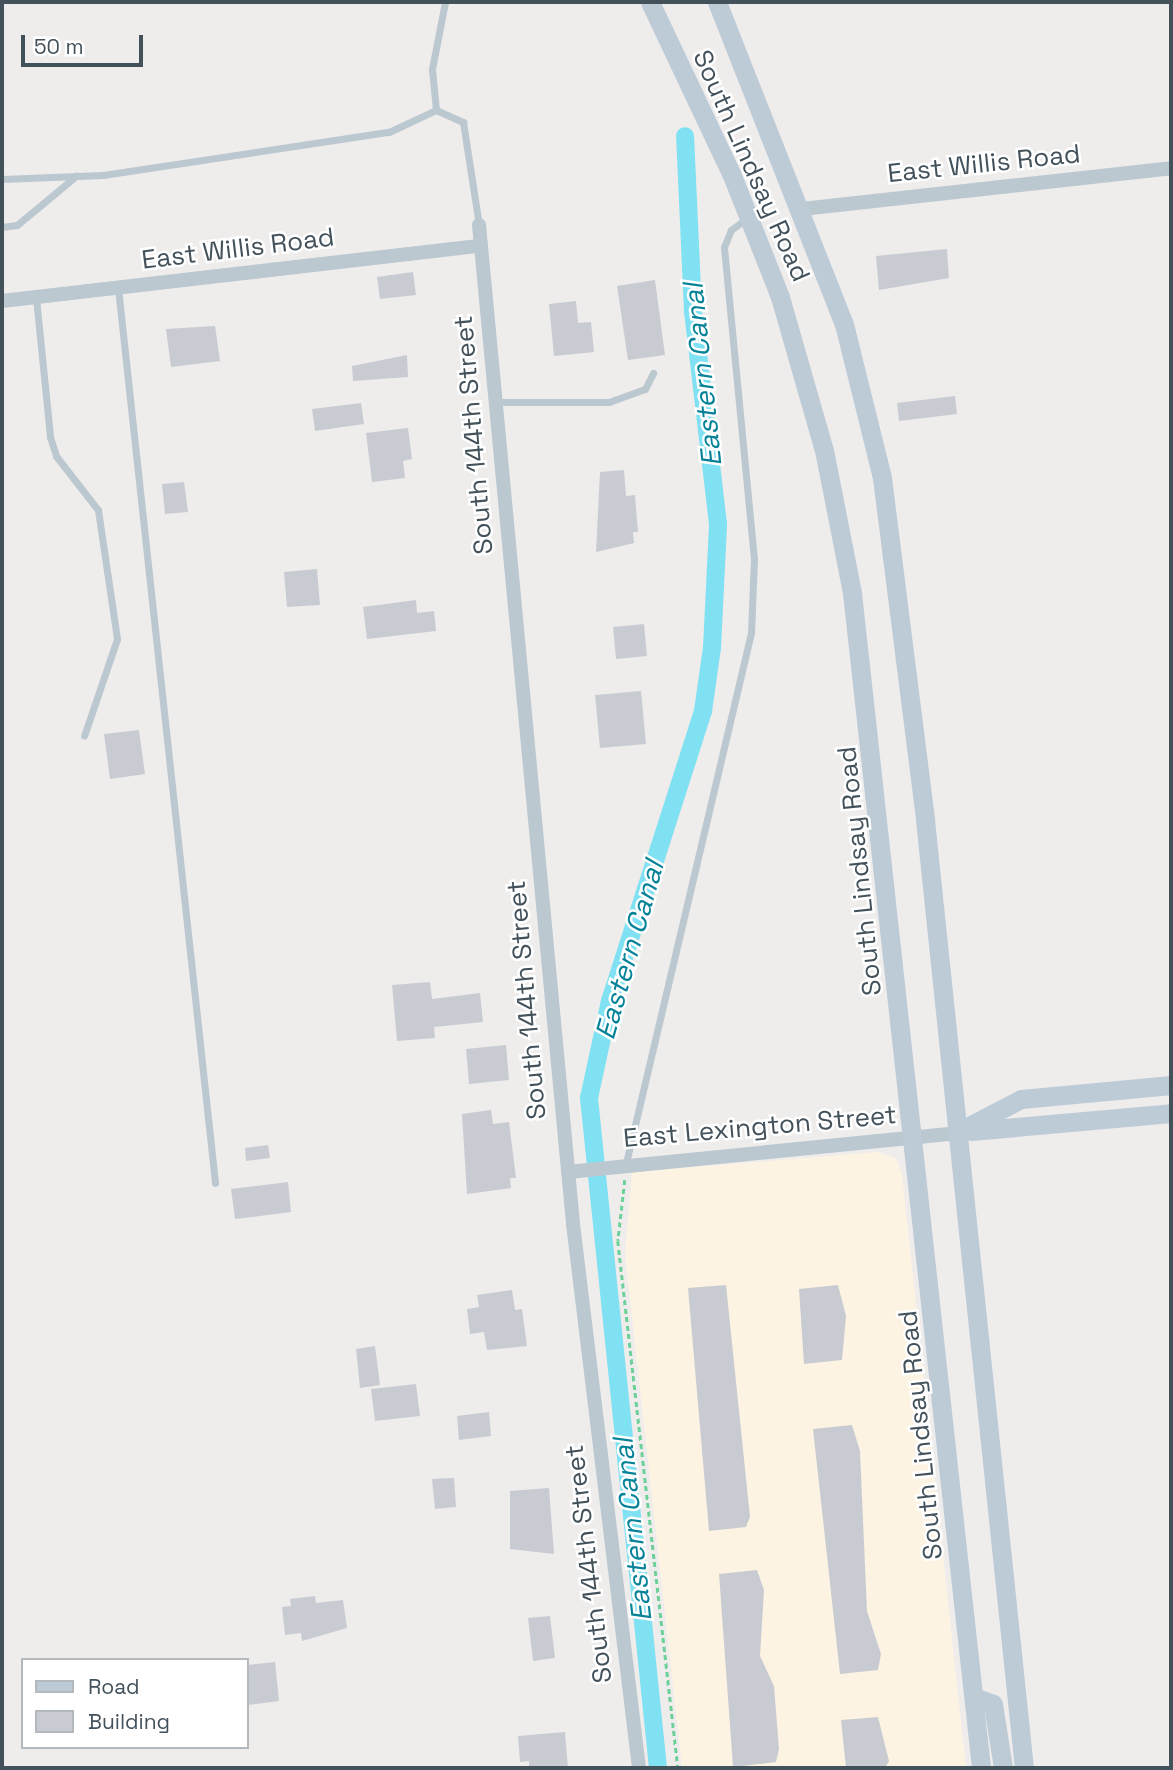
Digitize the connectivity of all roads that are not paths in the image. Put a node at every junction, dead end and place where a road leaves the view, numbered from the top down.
1 (445, 2) edge
2 (650, 2) edge
3 (717, 2) edge
4 (436, 110) junction
5 (1171, 168) edge
6 (77, 176) junction
7 (2, 179) edge
8 (802, 209) junction
9 (750, 217) junction
10 (479, 225) joint
11 (2, 227) edge
12 (481, 246) junction
13 (118, 287) junction
14 (36, 297) junction
15 (2, 301) edge
16 (653, 373) dead end
17 (495, 402) junction
18 (84, 736) dead end
19 (1171, 1085) edge
20 (1171, 1113) edge
21 (956, 1133) junction
22 (916, 1137) junction
23 (620, 1164) junction
24 (574, 1171) junction
25 (215, 1183) dead end
26 (974, 1697) junction
27 (639, 1768) edge
28 (981, 1768) edge
29 (1003, 1768) edge
30 (1024, 1768) edge

1 - 4 lane
2 - 9 main road, South Lindsay Road
3 - 8 main road, South Lindsay Road
4 - 6 lane
4 - 10 lane
5 - 8 street, East Willis Road
6 - 7 lane
6 - 11 lane
8 - 21 main road, South Lindsay Road
9 - 22 main road, South Lindsay Road
9 - 23 lane
10 - 12 street, South 144th Street
12 - 13 street, East Willis Road
12 - 17 street, South 144th Street
13 - 14 street, East Willis Road
13 - 25 lane
14 - 15 street, East Willis Road
14 - 18 lane
16 - 17 lane
17 - 24 street, South 144th Street
19 - 21 main road
20 - 21 main road
21 - 22 street, East Lexington Street
21 - 30 main road, South Lindsay Road
22 - 23 street, East Lexington Street
22 - 26 main road, South Lindsay Road
23 - 24 street, East Lexington Street
24 - 27 street, South 144th Street
26 - 28 main road, South Lindsay Road
26 - 29 main road

